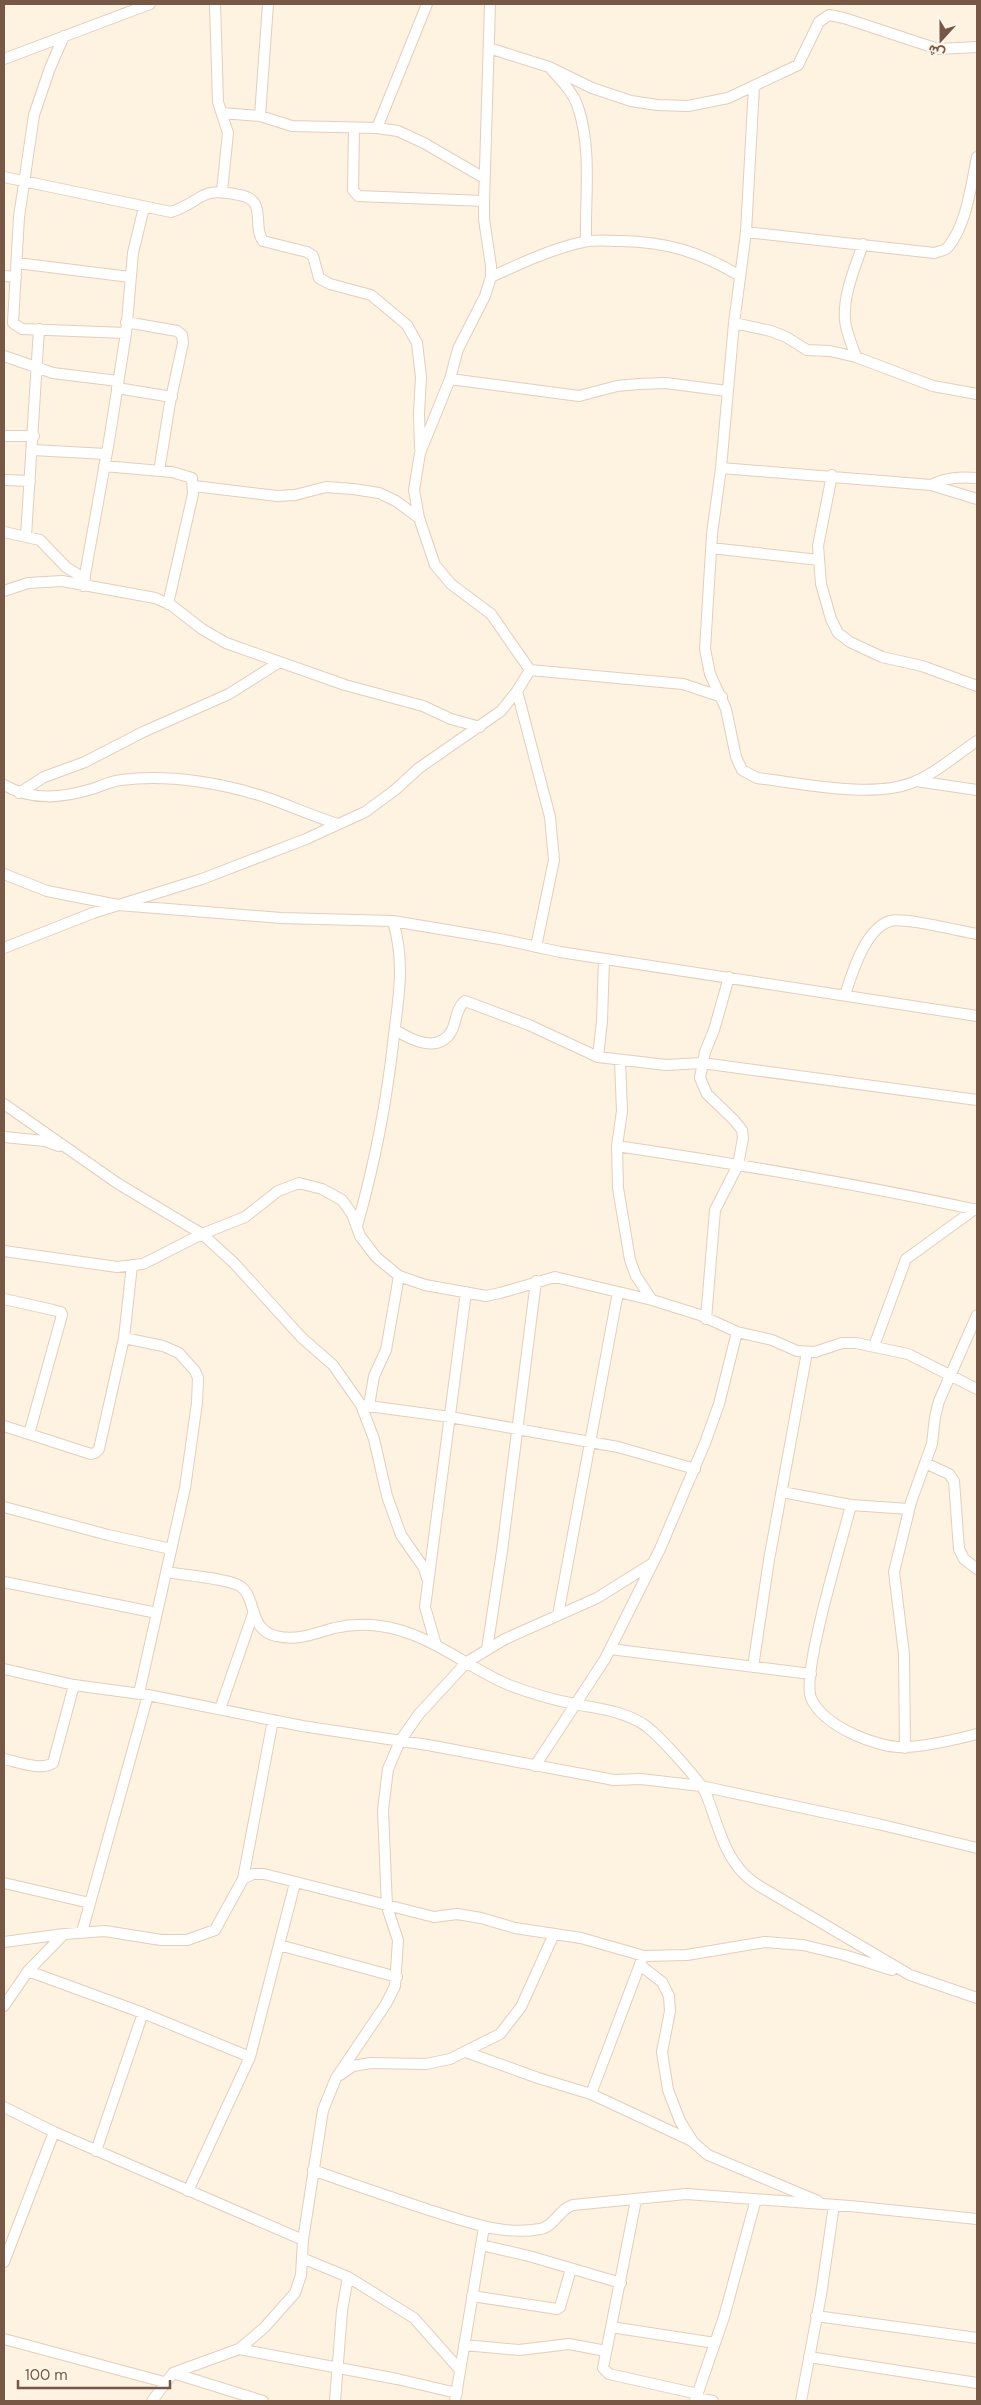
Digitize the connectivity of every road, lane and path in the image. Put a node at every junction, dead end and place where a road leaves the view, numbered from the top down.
1 (150, 4) edge
2 (215, 4) edge
3 (268, 4) edge
4 (427, 4) edge
5 (490, 4) edge
6 (64, 36) junction
7 (977, 47) edge
8 (489, 48) junction
9 (4, 59) edge
10 (549, 67) junction
11 (754, 86) junction
12 (222, 113) junction
13 (260, 116) junction
14 (354, 128) junction
15 (377, 128) junction
16 (977, 158) edge
17 (4, 177) edge
18 (484, 178) junction
19 (24, 182) junction
20 (222, 191) junction
21 (484, 201) junction
22 (144, 207) junction
23 (746, 232) junction
24 (586, 241) junction
25 (862, 244) junction
26 (17, 263) junction
27 (4, 276) edge
28 (491, 276) junction
29 (740, 276) junction
30 (16, 277) junction
31 (130, 277) junction
32 (126, 322) junction
33 (734, 323) junction
34 (40, 329) junction
35 (126, 333) junction
36 (4, 356) edge
37 (856, 357) junction
38 (37, 368) junction
39 (450, 379) junction
40 (118, 385) junction
41 (727, 391) junction
42 (977, 394) edge
43 (172, 397) junction
44 (4, 436) edge
45 (34, 436) junction
46 (33, 450) junction
47 (420, 453) junction
48 (106, 454) junction
49 (104, 466) junction
50 (721, 468) junction
51 (159, 471) junction
52 (832, 475) junction
53 (977, 478) edge
54 (4, 480) edge
55 (30, 481) junction
56 (931, 485) junction
57 (194, 486) junction
58 (977, 500) edge
59 (419, 518) junction
60 (4, 532) edge
61 (26, 536) junction
62 (711, 548) junction
63 (819, 560) junction
64 (84, 582) junction
65 (4, 591) edge
66 (168, 604) junction
67 (278, 663) junction
68 (530, 670) junction
69 (977, 686) edge
70 (517, 691) junction
71 (722, 697) junction
72 (480, 727) junction
73 (977, 741) edge
74 (916, 781) junction
75 (4, 785) edge
76 (977, 790) edge
77 (18, 793) junction
78 (338, 824) junction
79 (4, 874) edge
80 (118, 906) junction
81 (393, 921) junction
82 (977, 934) edge
83 (536, 947) junction
84 (4, 948) edge
85 (604, 959) junction
86 (729, 977) junction
87 (845, 995) junction
88 (977, 1016) edge
89 (394, 1030) junction
90 (598, 1057) junction
91 (620, 1060) junction
92 (702, 1063) junction
93 (977, 1100) edge
94 (4, 1104) edge
95 (4, 1137) edge
96 (617, 1146) junction
97 (69, 1150) junction
98 (738, 1165) junction
99 (976, 1210) edge
100 (356, 1226) junction
101 (202, 1234) junction
102 (4, 1251) edge
103 (132, 1266) junction
104 (399, 1276) junction
105 (536, 1281) junction
106 (466, 1292) junction
107 (618, 1292) junction
108 (4, 1299) edge
109 (652, 1300) junction
110 (977, 1316) edge
111 (706, 1319) junction
112 (737, 1332) junction
113 (124, 1338) junction
114 (874, 1346) junction
115 (807, 1352) junction
116 (951, 1378) junction
117 (977, 1389) edge
118 (365, 1405) junction
119 (450, 1417) junction
120 (4, 1426) edge
121 (516, 1429) junction
122 (29, 1434) junction
123 (589, 1442) junction
124 (925, 1463) junction
125 (695, 1469) junction
126 (782, 1492) junction
127 (852, 1505) junction
128 (4, 1507) edge
129 (909, 1509) junction
130 (171, 1549) junction
131 (653, 1563) junction
132 (977, 1569) edge
133 (166, 1572) junction
134 (427, 1578) junction
135 (4, 1582) edge
136 (157, 1613) junction
137 (252, 1614) junction
138 (558, 1615) junction
139 (436, 1645) junction
140 (486, 1649) junction
141 (610, 1649) junction
142 (467, 1662) junction
143 (753, 1667) junction
144 (4, 1670) edge
145 (811, 1674) junction
146 (74, 1685) junction
147 (144, 1694) junction
148 (576, 1704) junction
149 (220, 1709) junction
150 (273, 1720) junction
151 (977, 1734) edge
152 (400, 1741) junction
153 (905, 1748) junction
154 (4, 1759) edge
155 (536, 1766) junction
156 (701, 1786) junction
157 (977, 1848) edge
158 (243, 1879) junction
159 (4, 1883) edge
160 (295, 1883) junction
161 (90, 1903) junction
162 (387, 1907) junction
163 (82, 1932) junction
164 (64, 1934) junction
165 (554, 1934) junction
166 (4, 1942) edge
167 (279, 1945) junction
168 (642, 1960) junction
169 (28, 1971) junction
170 (396, 1976) junction
171 (910, 1976) junction
172 (977, 1998) edge
173 (4, 2006) edge
174 (143, 2013) junction
175 (466, 2052) junction
176 (250, 2057) junction
177 (336, 2078) junction
178 (591, 2094) junction
179 (4, 2107) edge
180 (54, 2132) junction
181 (693, 2142) junction
182 (96, 2150) junction
183 (313, 2170) junction
184 (188, 2191) junction
185 (756, 2199) junction
186 (636, 2200) junction
187 (823, 2204) junction
188 (834, 2205) junction
189 (977, 2219) edge
190 (484, 2227) junction
191 (303, 2240) junction
192 (481, 2245) junction
193 (302, 2258) junction
194 (4, 2262) edge
195 (570, 2269) junction
196 (348, 2277) junction
197 (620, 2283) junction
198 (472, 2296) junction
199 (816, 2316) junction
200 (611, 2327) junction
201 (977, 2338) edge
202 (4, 2339) edge
203 (715, 2343) junction
204 (464, 2345) junction
205 (239, 2349) junction
206 (606, 2352) junction
207 (809, 2357) junction
208 (337, 2368) junction
209 (460, 2370) junction
210 (173, 2373) junction
211 (164, 2382) junction
212 (977, 2383) edge
213 (456, 2397) edge
214 (696, 2398) edge
215 (152, 2401) edge
216 (263, 2401) edge
217 (335, 2401) edge
218 (712, 2401) edge
219 (801, 2401) edge

1 - 6 street
2 - 12 street
3 - 13 street
4 - 15 street
5 - 8 street
6 - 9 street
6 - 19 street
7 - 11 street
8 - 10 street
8 - 18 street
10 - 11 street
10 - 24 street
11 - 23 street
12 - 13 street
12 - 20 street
13 - 14 street
14 - 15 street
14 - 21 street
15 - 18 street
16 - 25 street
17 - 19 street
18 - 21 street
19 - 22 street
19 - 26 street
20 - 22 street
20 - 47 street
21 - 28 street
22 - 31 street
23 - 25 street
23 - 29 street
24 - 28 street
24 - 29 street
25 - 37 street
26 - 30 street
26 - 31 street
27 - 30 street
28 - 39 street
29 - 33 street
30 - 34 street
31 - 32 street
32 - 35 street
32 - 43 street
33 - 37 street
33 - 41 street
34 - 35 street
34 - 38 street
35 - 40 street
36 - 38 street
37 - 42 street
38 - 40 street
38 - 45 street
39 - 41 street
39 - 47 street
40 - 43 street
40 - 48 street
41 - 50 street
43 - 51 street
44 - 45 street
45 - 46 street
46 - 48 street
46 - 55 street
47 - 59 street
48 - 49 street
49 - 51 street
49 - 64 street
50 - 52 street
50 - 62 street
51 - 57 street
52 - 56 street
52 - 63 street
53 - 56 street
54 - 55 street
55 - 61 street
56 - 58 street
57 - 59 street
57 - 66 street
59 - 68 street
60 - 61 street
61 - 64 street
62 - 63 street
62 - 71 street
63 - 69 street
64 - 65 street
64 - 66 street
66 - 67 street
67 - 72 street
67 - 77 street
68 - 70 street
68 - 71 street
70 - 72 street
70 - 83 street
71 - 74 street
72 - 78 street
73 - 74 street
74 - 76 street
75 - 77 street
77 - 78 street
78 - 80 street
79 - 80 street
80 - 81 street
80 - 84 street
81 - 83 street
81 - 89 street
82 - 87 street
83 - 85 street
85 - 86 street
85 - 90 street
86 - 87 street
86 - 92 street
87 - 88 street
89 - 90 street
89 - 100 street
90 - 91 street
91 - 92 street
91 - 96 street
92 - 93 street
92 - 98 street
94 - 97 street
95 - 97 street
96 - 98 street
96 - 109 street
97 - 101 street
98 - 99 street
98 - 111 street
99 - 114 street
100 - 101 street
100 - 104 street
101 - 103 street
101 - 118 street
102 - 103 street
103 - 113 street
104 - 106 street
104 - 118 street
105 - 106 street
105 - 107 street
105 - 121 street
106 - 119 street
107 - 109 street
107 - 123 street
108 - 122 street
109 - 111 street
110 - 116 street
111 - 112 street
112 - 115 street
112 - 125 street
113 - 122 street
113 - 130 street
114 - 115 street
114 - 116 street
115 - 126 street
116 - 117 street
116 - 124 street
118 - 119 street
118 - 134 street
119 - 121 street
119 - 134 street
120 - 122 street
121 - 123 street
121 - 140 street
123 - 125 street
123 - 138 street
124 - 129 street
124 - 132 street
125 - 131 street
126 - 127 street
126 - 143 street
127 - 129 street
127 - 145 street
128 - 130 street
129 - 153 street
130 - 133 street
131 - 138 street
131 - 141 street
133 - 136 street
133 - 137 street
134 - 139 street
135 - 136 street
136 - 147 street
137 - 139 street
137 - 149 street
138 - 140 street
139 - 142 street
140 - 142 street
141 - 143 street
141 - 148 street
142 - 148 street
142 - 152 street
143 - 145 street
144 - 146 street
145 - 153 street
146 - 147 street
146 - 154 street
147 - 149 street
147 - 161 street
148 - 155 street
148 - 156 street
149 - 150 street
150 - 152 street
150 - 158 street
151 - 153 street
152 - 155 street
152 - 162 street
155 - 156 street
156 - 157 street
156 - 171 street
158 - 160 street
158 - 163 street
159 - 161 street
160 - 162 street
160 - 167 street
161 - 163 street
162 - 165 street
162 - 170 street
163 - 164 street
164 - 166 street
164 - 169 street
165 - 168 street
165 - 175 street
167 - 170 street
167 - 176 street
168 - 171 street
168 - 178 street
168 - 181 street
169 - 173 street
169 - 174 street
170 - 177 street
171 - 172 street
174 - 176 street
174 - 182 street
175 - 177 street
175 - 178 street
176 - 184 street
177 - 183 street
178 - 181 street
179 - 180 street
180 - 182 street
180 - 194 street
181 - 187 street
182 - 184 street
183 - 190 street
183 - 191 street
184 - 191 street
185 - 186 street
185 - 187 street
185 - 203 street
186 - 190 street
186 - 197 street
187 - 188 street
188 - 189 street
188 - 199 street
190 - 192 street
191 - 193 street
192 - 195 street
192 - 198 street
193 - 196 street
193 - 205 street
195 - 197 street
195 - 198 street
196 - 208 street
196 - 209 street
197 - 200 street
198 - 204 street
199 - 201 street
199 - 207 street
200 - 203 street
200 - 206 street
202 - 211 street
203 - 214 street
204 - 206 street
204 - 209 street
205 - 208 street
205 - 210 street
206 - 214 street
207 - 212 street
207 - 219 street
208 - 213 street
208 - 217 street
209 - 213 street
210 - 211 street
210 - 216 street
211 - 215 street
214 - 218 street

